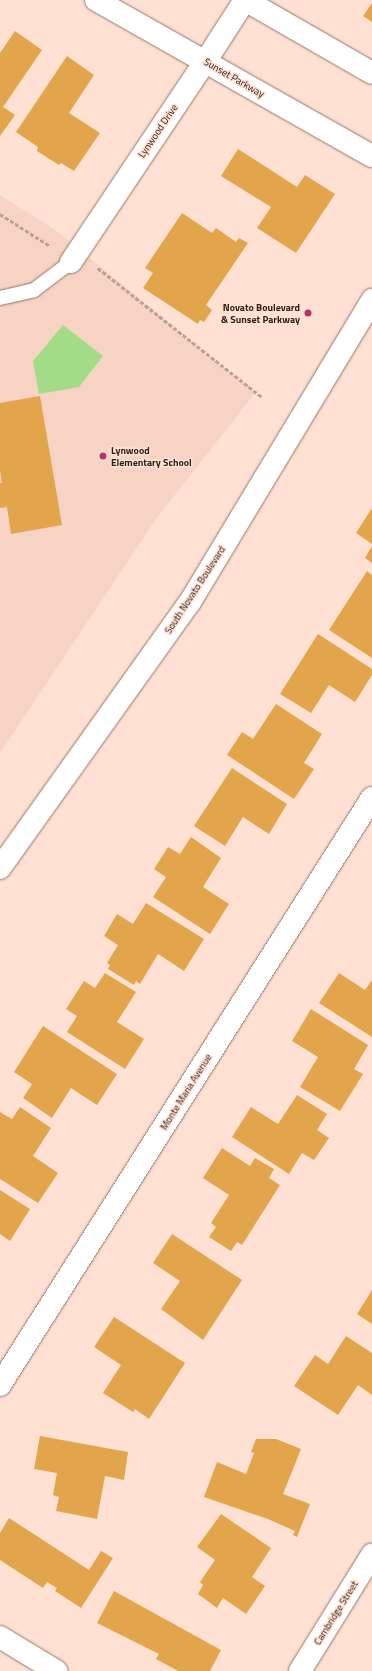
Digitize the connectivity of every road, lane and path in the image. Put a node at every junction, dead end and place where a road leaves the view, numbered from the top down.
1 (96, 0) edge
2 (245, 0) edge
3 (205, 62) junction
4 (372, 73) edge
5 (372, 156) edge
6 (0, 214) edge
7 (51, 246) dead end
8 (71, 262) joint
9 (98, 268) dead end
10 (0, 298) edge
11 (372, 300) edge
12 (262, 397) dead end
13 (372, 798) edge
14 (0, 868) edge
15 (0, 1385) edge
16 (372, 1555) edge
17 (0, 1637) edge
18 (56, 1671) edge
19 (300, 1671) edge

1 - 3 street, Sunset Parkway
2 - 3 street, Lynwood Drive
2 - 4 street
3 - 5 street, Sunset Parkway
3 - 8 street, Lynwood Drive
6 - 7 path
8 - 10 lane
9 - 12 path
11 - 14 street, South Novato Boulevard
13 - 15 street, Monte Maria Avenue
16 - 19 street, Cambridge Street
17 - 18 street

